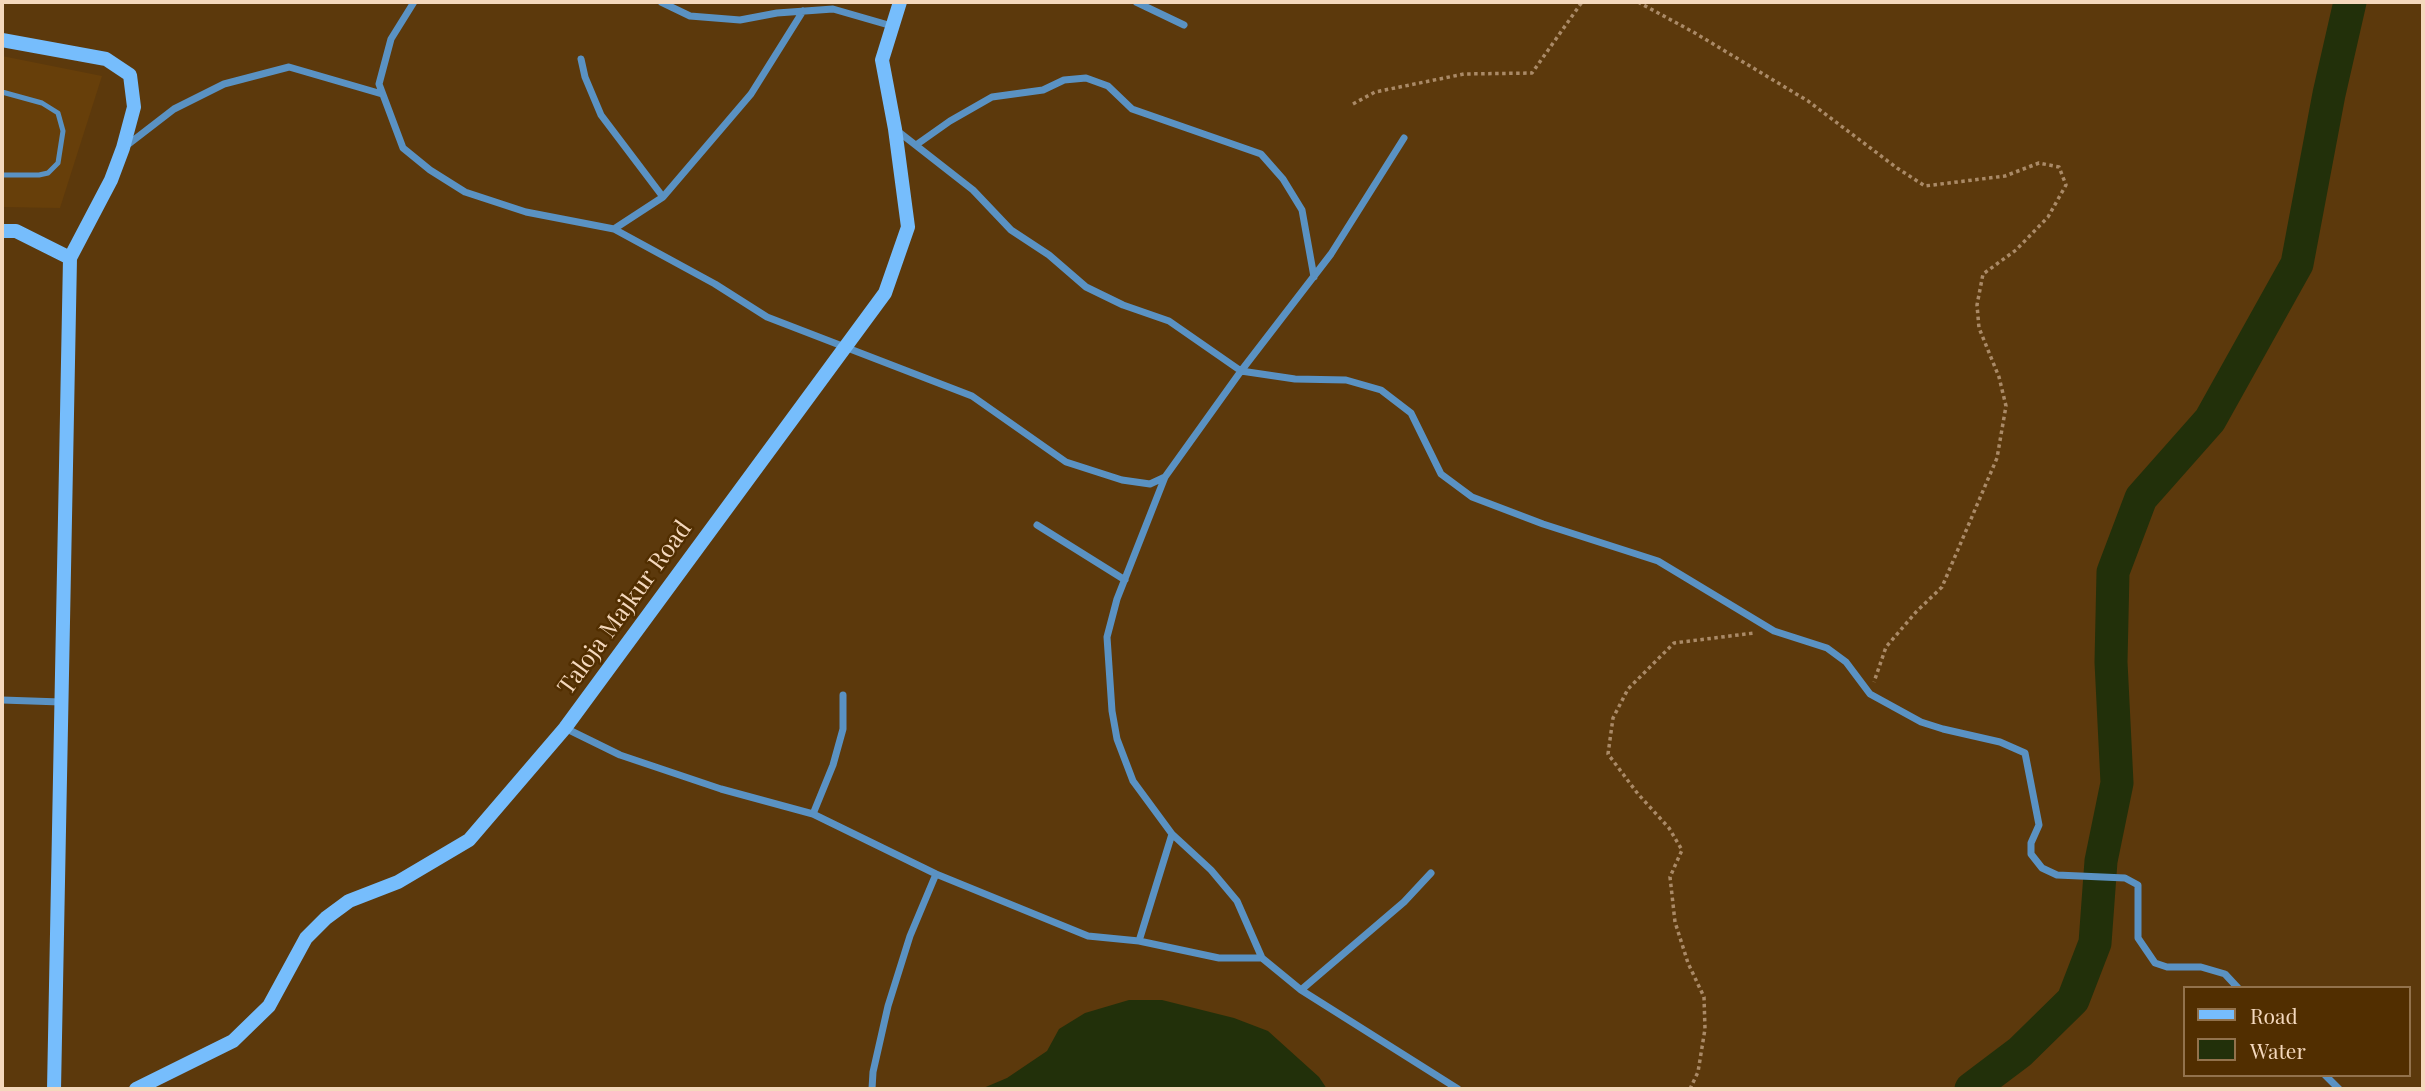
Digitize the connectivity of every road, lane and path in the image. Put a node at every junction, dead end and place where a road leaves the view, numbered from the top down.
1 (414, 2) edge
2 (660, 2) edge
3 (900, 2) edge
4 (1136, 2) edge
5 (1582, 2) edge
6 (1638, 2) edge
7 (803, 11) junction
8 (1184, 24) dead end
9 (892, 26) junction
10 (2, 40) edge
11 (582, 59) dead end
12 (2, 92) edge
13 (382, 94) junction
14 (1353, 104) dead end
15 (895, 128) junction
16 (1404, 138) dead end
17 (916, 145) junction
18 (123, 148) junction
19 (2, 175) edge
20 (663, 197) junction
21 (614, 229) junction
22 (2, 231) edge
23 (70, 258) junction
24 (1314, 277) junction
25 (845, 346) junction
26 (1241, 371) junction
27 (1165, 477) junction
28 (1037, 525) dead end
29 (1125, 580) junction
30 (1774, 631) junction
31 (1870, 694) junction
32 (843, 695) dead end
33 (2, 700) edge
34 (61, 702) junction
35 (565, 728) junction
36 (813, 814) junction
37 (1172, 834) junction
38 (1431, 873) dead end
39 (936, 874) junction
40 (1139, 941) junction
41 (1262, 958) junction
42 (2236, 986) edge
43 (1301, 990) junction
44 (54, 1089) edge
45 (136, 1089) edge
46 (873, 1089) edge
47 (1458, 1089) edge
48 (1690, 1089) edge

1 - 13 street
2 - 7 street
3 - 9 street, Taloja Majkur Road
4 - 8 street
5 - 14 path
6 - 31 path
7 - 9 street
7 - 20 street
9 - 15 street, Taloja Majkur Road
10 - 18 street
11 - 20 street
12 - 19 lane
13 - 18 street
13 - 21 street
15 - 17 street
15 - 25 street, Taloja Majkur Road
16 - 24 street
17 - 24 street
17 - 26 street
18 - 23 street
20 - 21 street
21 - 25 street
22 - 23 street
23 - 34 street
24 - 26 street
25 - 27 street
25 - 35 street, Taloja Majkur Road
26 - 27 street
26 - 30 street
27 - 29 street
28 - 29 street
29 - 37 street
30 - 31 street
30 - 48 path
31 - 42 street
32 - 36 street
33 - 34 street
34 - 44 street
35 - 36 street
35 - 45 street, Taloja Majkur Road
36 - 39 street
37 - 40 street
37 - 41 street
38 - 43 street
39 - 40 street
39 - 46 street
40 - 41 street
41 - 43 street
43 - 47 street

